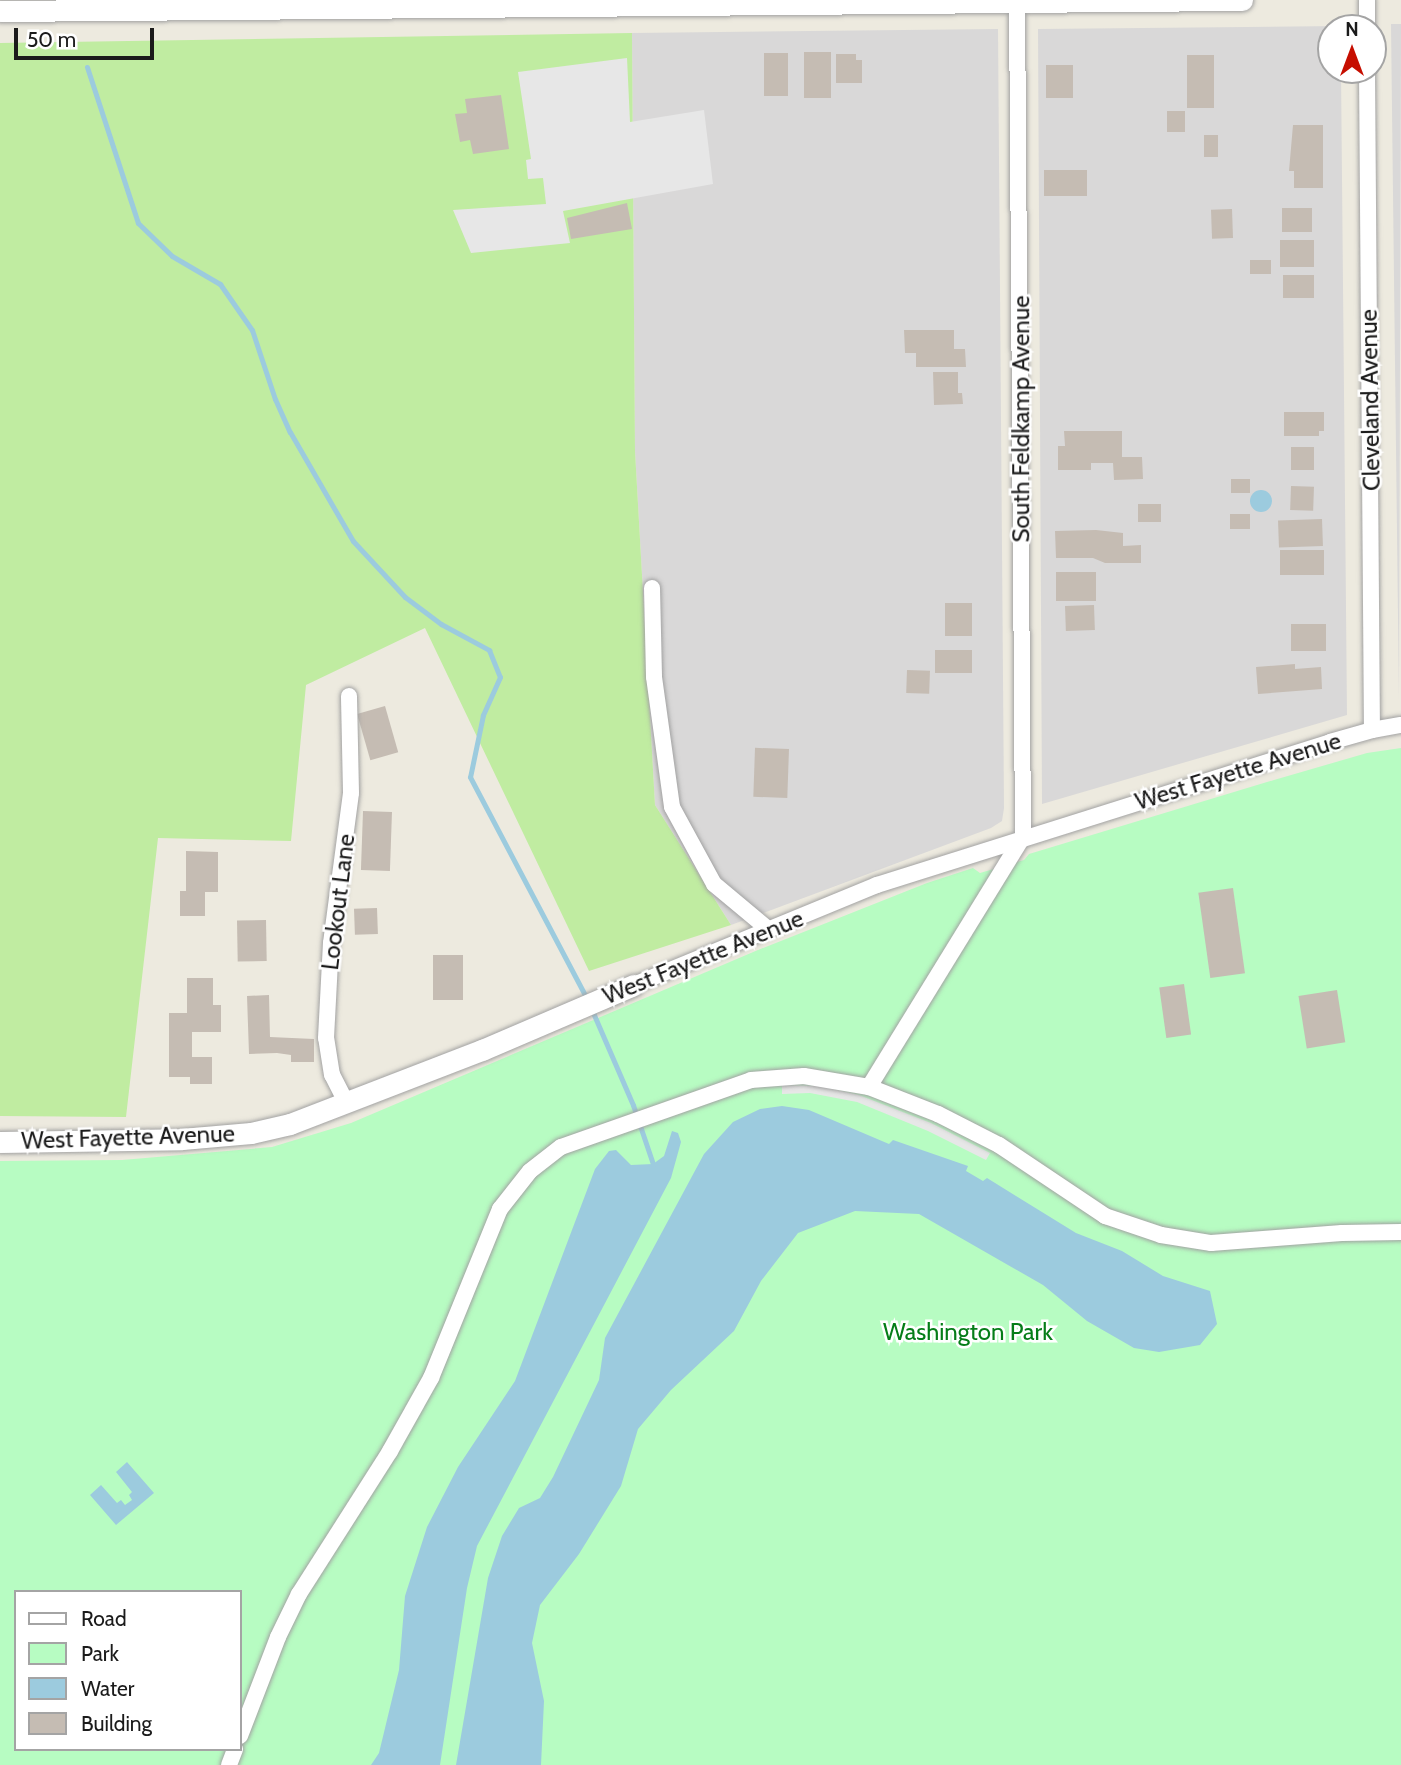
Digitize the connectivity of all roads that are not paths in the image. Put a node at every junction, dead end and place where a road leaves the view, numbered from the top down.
1 (976, 0) edge
2 (1017, 0) edge
3 (1242, 0) edge
4 (691, 2) edge
5 (0, 11) edge
6 (1367, 84) edge
7 (652, 589) dead end
8 (349, 696) dead end
9 (1401, 725) edge
10 (1372, 730) junction
11 (1023, 838) junction
12 (768, 929) junction
13 (634, 985) joint
14 (869, 1087) junction
15 (347, 1104) junction
16 (0, 1142) edge
17 (1401, 1233) edge
18 (242, 1731) edge

1 - 2 street
1 - 4 street
2 - 3 street
2 - 11 street, South Feldkamp Avenue
4 - 5 street
6 - 10 street, Cleveland Avenue
7 - 12 street
8 - 15 street, Lookout Lane
9 - 10 street, West Fayette Avenue
10 - 11 street, West Fayette Avenue
11 - 12 street, West Fayette Avenue
11 - 14 street
12 - 13 street, West Fayette Avenue
13 - 15 street, West Fayette Avenue
14 - 17 street
14 - 18 street
15 - 16 street, West Fayette Avenue

